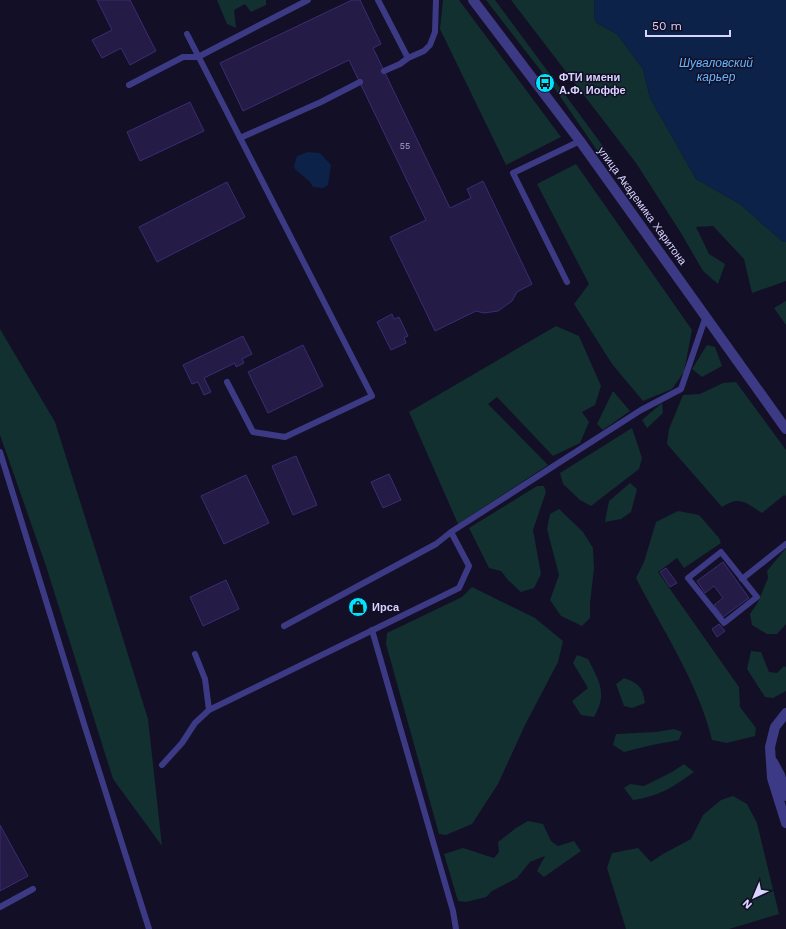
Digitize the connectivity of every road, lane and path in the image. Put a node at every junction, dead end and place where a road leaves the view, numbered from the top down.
1 (308, 0) edge
2 (378, 0) edge
3 (436, 0) edge
4 (473, 0) edge
5 (187, 34) dead end
6 (198, 57) junction
7 (408, 58) junction
8 (384, 71) dead end
9 (360, 82) dead end
10 (128, 85) dead end
11 (240, 138) junction
12 (580, 140) junction
13 (567, 282) dead end
14 (706, 316) junction
15 (227, 382) dead end
16 (786, 429) edge
17 (0, 452) edge
18 (451, 532) junction
19 (786, 544) edge
20 (742, 578) junction
21 (284, 626) dead end
22 (372, 630) junction
23 (195, 654) dead end
24 (209, 710) junction
25 (786, 713) edge
26 (772, 760) junction
27 (162, 764) dead end
28 (786, 796) edge
29 (786, 823) edge
30 (33, 890) dead end
31 (0, 907) edge
32 (149, 929) edge
33 (456, 929) edge

1 - 6 lane
2 - 7 lane
3 - 7 lane
4 - 12 street, улица Академика Харитона
5 - 6 lane
6 - 10 lane
6 - 11 lane
7 - 8 lane
9 - 11 lane
11 - 15 lane
12 - 13 lane
12 - 14 street, улица Академика Харитона
14 - 16 street, улица Академика Харитона
14 - 18 lane
17 - 32 lane
18 - 21 lane
18 - 22 lane
19 - 20 lane
20 - 20 lane
22 - 24 lane
22 - 33 lane
23 - 24 lane
24 - 27 lane
25 - 26 street
26 - 28 street
26 - 29 street
30 - 31 lane

